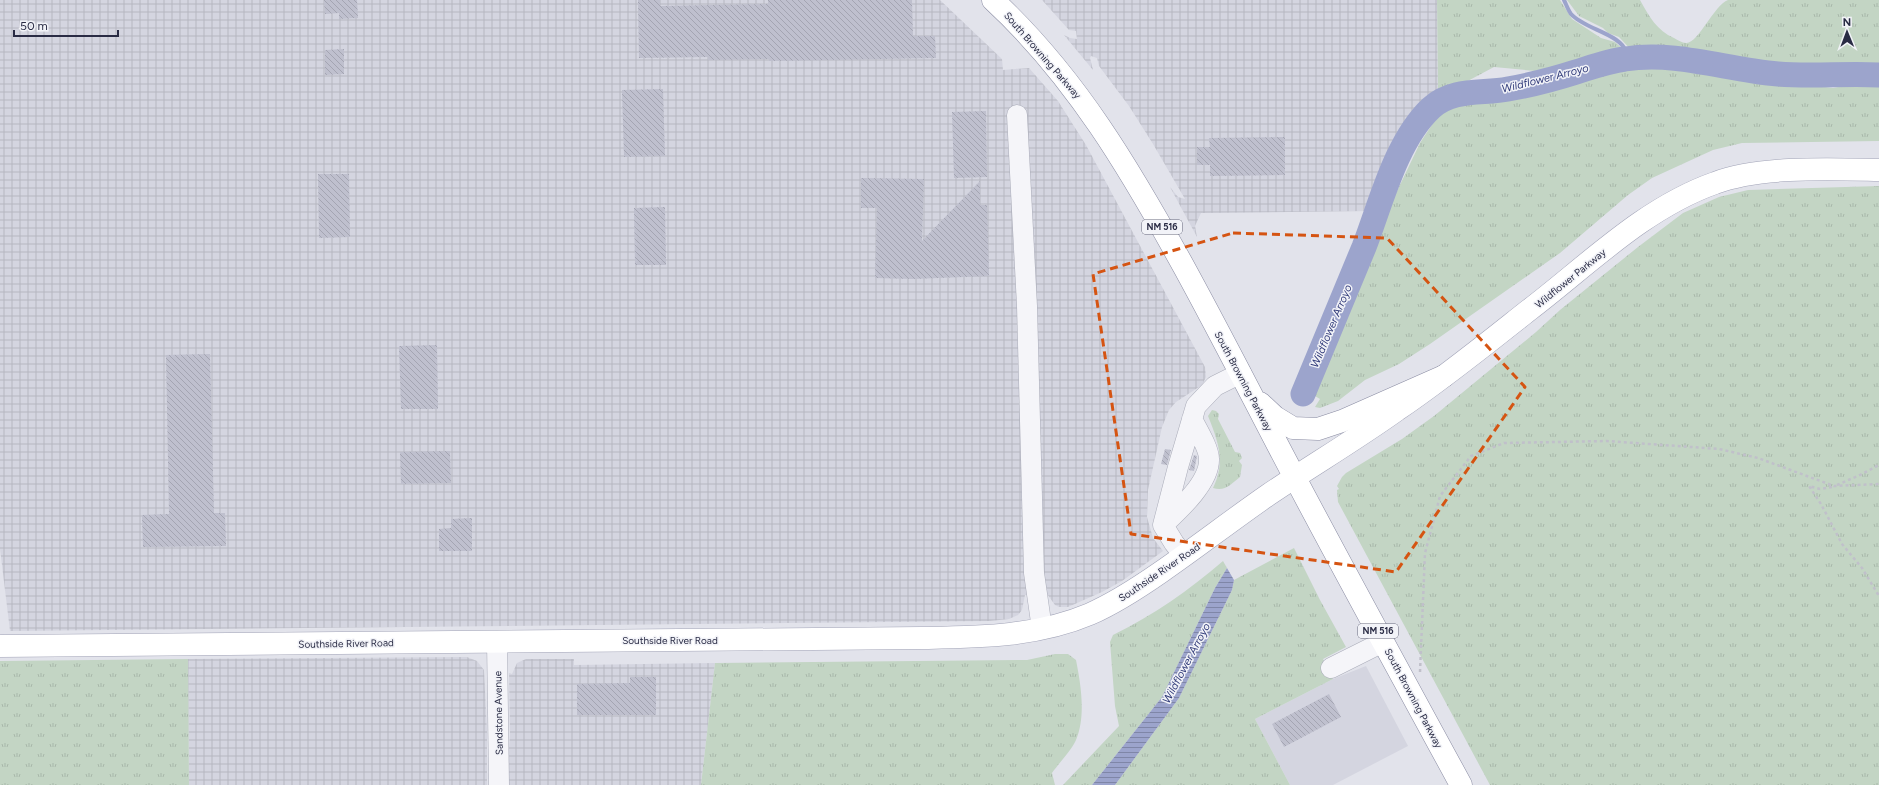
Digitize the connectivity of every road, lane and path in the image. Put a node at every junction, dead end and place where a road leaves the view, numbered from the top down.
1 (993, 0) edge
2 (1017, 115) dead end
3 (1879, 170) edge
4 (1241, 374) junction
5 (1444, 376) junction
6 (1251, 393) junction
7 (1192, 419) junction
8 (1879, 465) edge
9 (1295, 478) junction
10 (1879, 484) edge
11 (1834, 486) junction
12 (1163, 525) junction
13 (1184, 556) junction
14 (1879, 596) edge
15 (1042, 629) junction
16 (497, 641) junction
17 (1383, 642) junction
18 (0, 646) edge
19 (1331, 668) dead end
20 (1420, 679) dead end
21 (498, 785) edge
22 (1461, 785) edge

1 - 4 main road, South Browning Parkway / NM 516
2 - 15 street
3 - 5 main road, Wildflower Parkway
4 - 6 main road, South Browning Parkway / NM 516
4 - 7 street
5 - 6 main road
5 - 9 main road, Wildflower Parkway
6 - 9 main road, South Browning Parkway / NM 516
7 - 12 street
7 - 12 street
8 - 11 path
9 - 13 main road, Southside River Road
9 - 17 main road, South Browning Parkway / NM 516
10 - 11 path
11 - 14 path
11 - 20 path
12 - 13 street
13 - 15 main road, Southside River Road
15 - 16 main road, Southside River Road
16 - 18 main road, Southside River Road
16 - 21 street, Sandstone Avenue
17 - 19 street
17 - 22 main road, South Browning Parkway / NM 516

